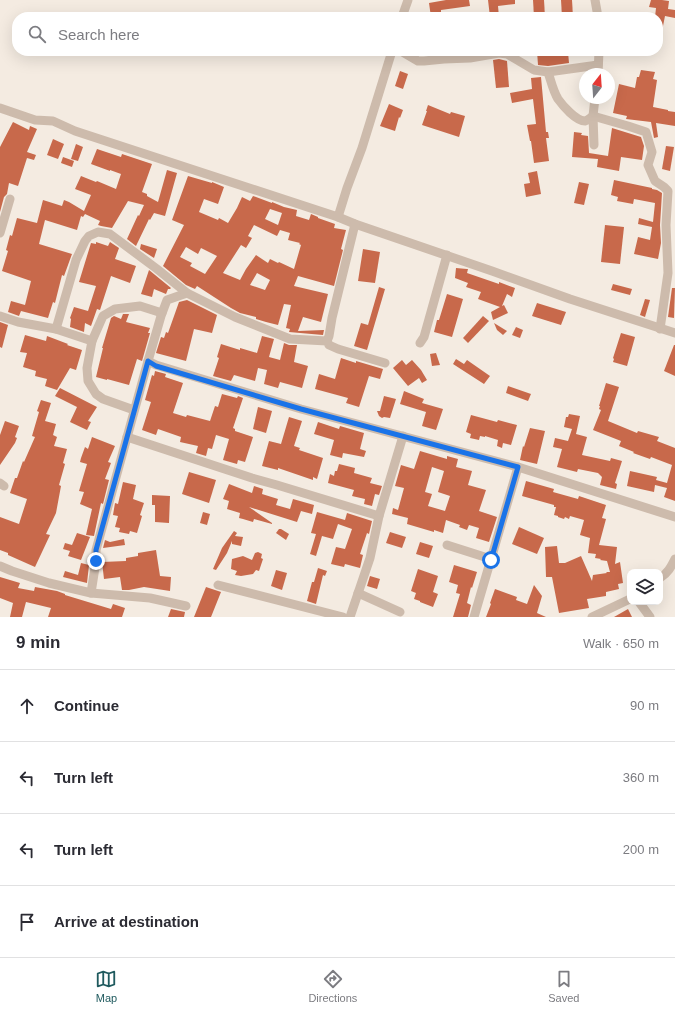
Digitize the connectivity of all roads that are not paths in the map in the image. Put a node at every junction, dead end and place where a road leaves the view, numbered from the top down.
1 (408, 0) edge
2 (595, 0) edge
3 (404, 12) edge
4 (597, 12) edge
5 (390, 56) edge
6 (410, 56) edge
7 (482, 56) edge
8 (510, 56) edge
9 (599, 56) edge
10 (598, 68) edge
11 (579, 71) edge
12 (548, 72) junction
13 (594, 104) edge
14 (0, 110) edge
15 (593, 116) junction
16 (594, 145) dead end
17 (10, 199) dead end
18 (338, 217) junction
19 (355, 224) junction
20 (0, 234) edge
21 (447, 255) junction
22 (187, 293) junction
23 (162, 313) junction
24 (0, 316) edge
25 (56, 328) junction
26 (660, 329) junction
27 (675, 334) edge
28 (92, 341) junction
29 (327, 341) junction
30 (420, 343) dead end
31 (148, 361) junction
32 (385, 362) dead end
33 (134, 410) junction
34 (403, 436) junction
35 (127, 437) junction
36 (518, 467) junction
37 (379, 516) junction
38 (675, 517) edge
39 (447, 545) dead end
40 (675, 559) edge
41 (491, 560) junction
42 (0, 566) edge
43 (663, 576) edge
44 (218, 585) dead end
45 (91, 593) junction
46 (358, 593) junction
47 (627, 600) edge
48 (641, 605) edge
49 (186, 606) dead end
50 (400, 612) dead end
51 (343, 617) edge
52 (350, 617) edge
53 (474, 617) edge
54 (592, 617) edge
55 (650, 617) edge

1 - 3 street
2 - 4 street
5 - 18 street
6 - 7 street
8 - 12 street
9 - 10 street
11 - 12 street
12 - 15 street
13 - 15 street
14 - 18 street
15 - 16 street
15 - 26 street
17 - 20 street
18 - 19 street
19 - 21 street
19 - 29 street
21 - 26 street
21 - 30 street
22 - 23 street
22 - 25 street
22 - 29 street
23 - 28 street
23 - 31 street
24 - 25 street
25 - 28 street
26 - 27 street
28 - 33 street
29 - 32 street
31 - 33 street
31 - 34 street
33 - 35 street
34 - 36 street
34 - 37 street
35 - 37 street
35 - 45 street
36 - 38 street
36 - 41 street
37 - 46 street
39 - 41 street
40 - 43 street
41 - 53 street
42 - 45 street
44 - 51 street
45 - 49 street
46 - 50 street
46 - 52 street
47 - 54 street
48 - 55 street

